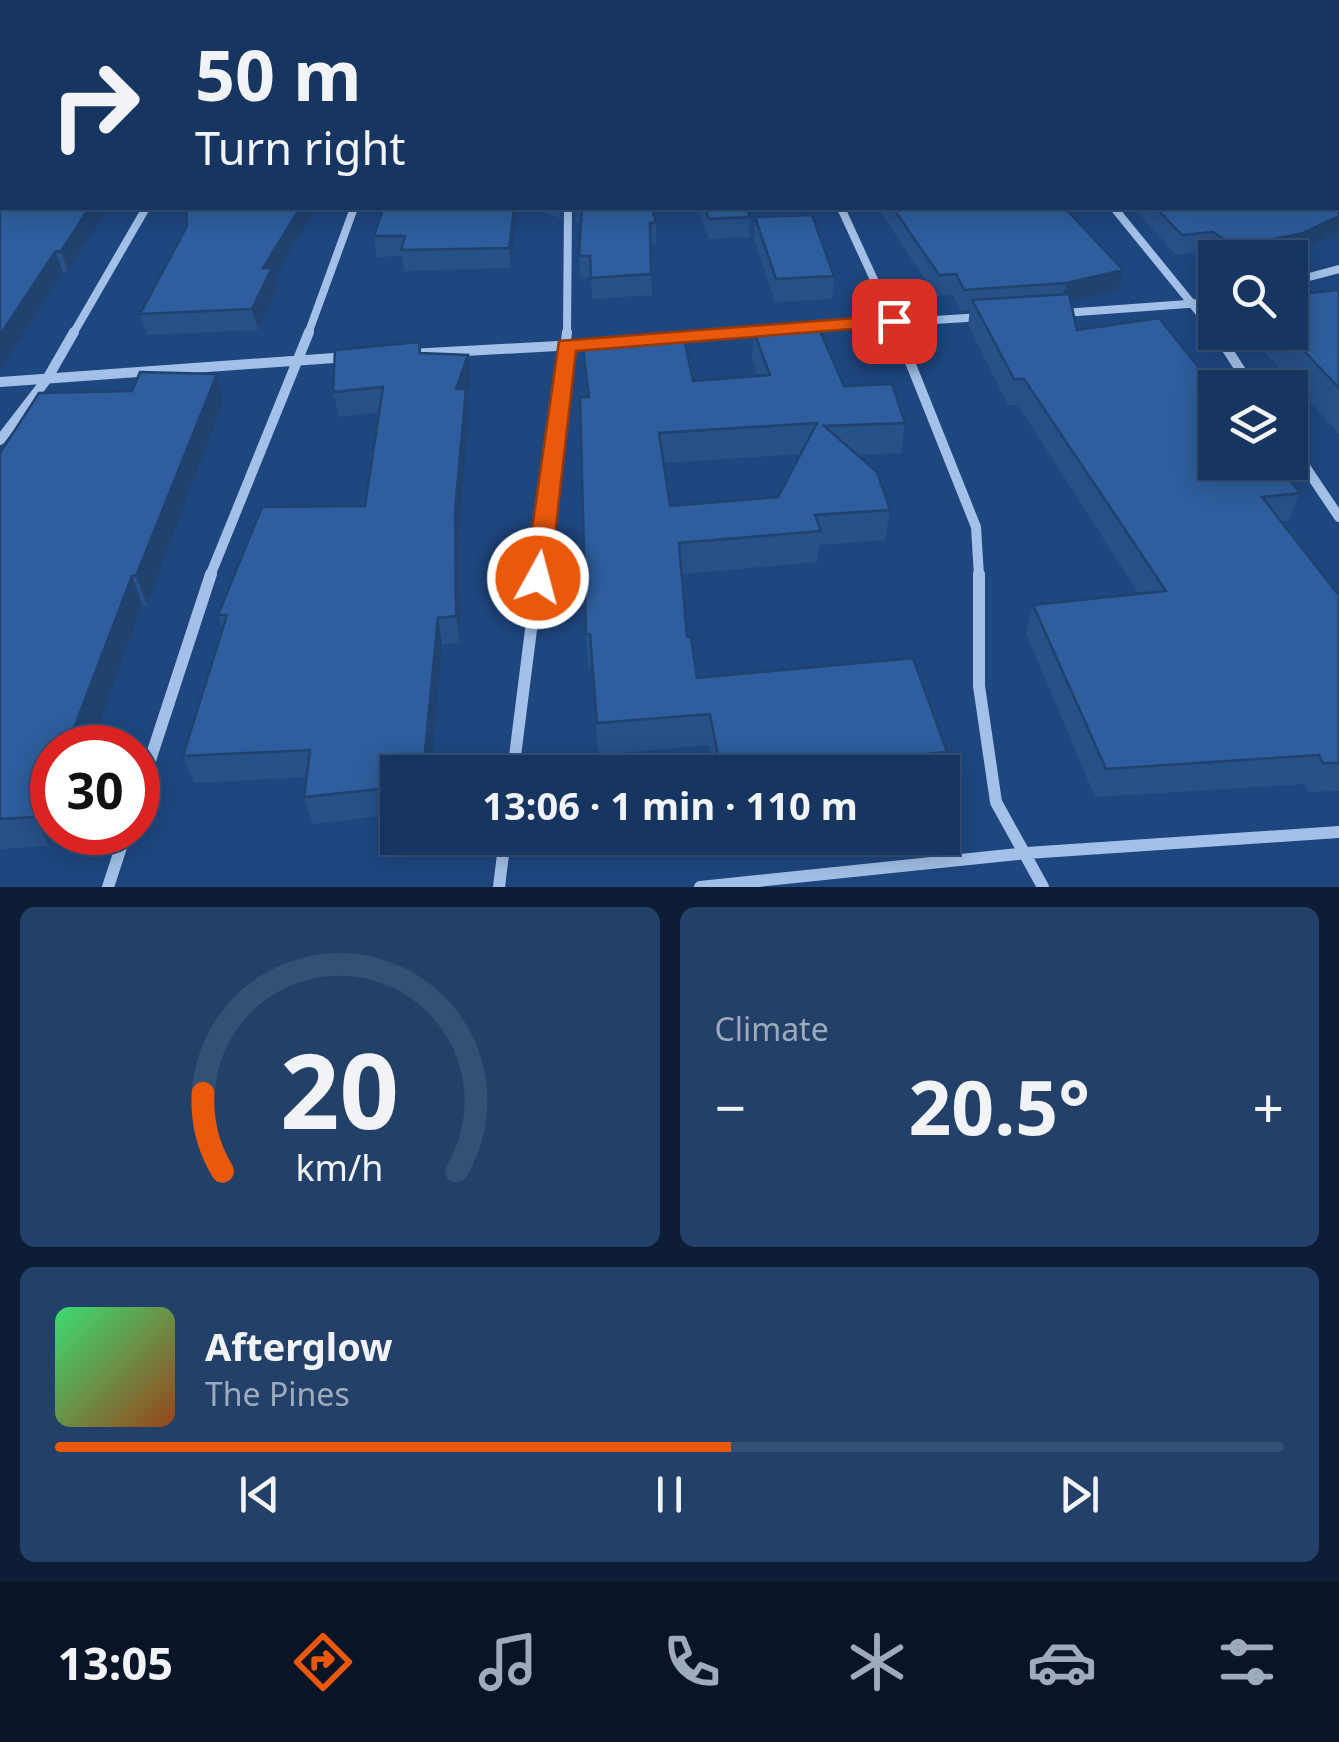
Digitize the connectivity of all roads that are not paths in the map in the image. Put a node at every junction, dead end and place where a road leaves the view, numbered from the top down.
1 (145, 210) edge
2 (353, 210) edge
3 (568, 210) edge
4 (841, 210) edge
5 (1116, 210) edge
6 (1338, 271) edge
7 (1308, 278) edge
8 (1198, 306) joint
9 (1046, 314) edge
10 (989, 316) edge
11 (894, 321) junction
12 (663, 338) edge
13 (605, 343) edge
14 (566, 346) junction
15 (394, 355) edge
16 (356, 357) edge
17 (299, 360) junction
18 (47, 378) junction
19 (0, 382) edge
20 (0, 440) edge
21 (1308, 471) edge
22 (1339, 517) edge
23 (160, 729) edge
24 (516, 755) edge
25 (1339, 832) edge
26 (1028, 854) junction
27 (118, 855) edge
28 (503, 855) edge
29 (108, 887) edge
30 (499, 887) edge
31 (700, 887) edge
32 (1043, 887) edge

1 - 18 street
2 - 17 street
3 - 14 street
4 - 11 street
5 - 8 street
6 - 7 street
8 - 9 street
10 - 11 street
11 - 12 street
11 - 26 street
13 - 14 street
14 - 15 street
14 - 24 street
16 - 17 street
17 - 18 street
17 - 23 street
18 - 19 street
18 - 20 street
21 - 22 street
25 - 26 street
26 - 31 street
26 - 32 street
27 - 29 street
28 - 30 street

